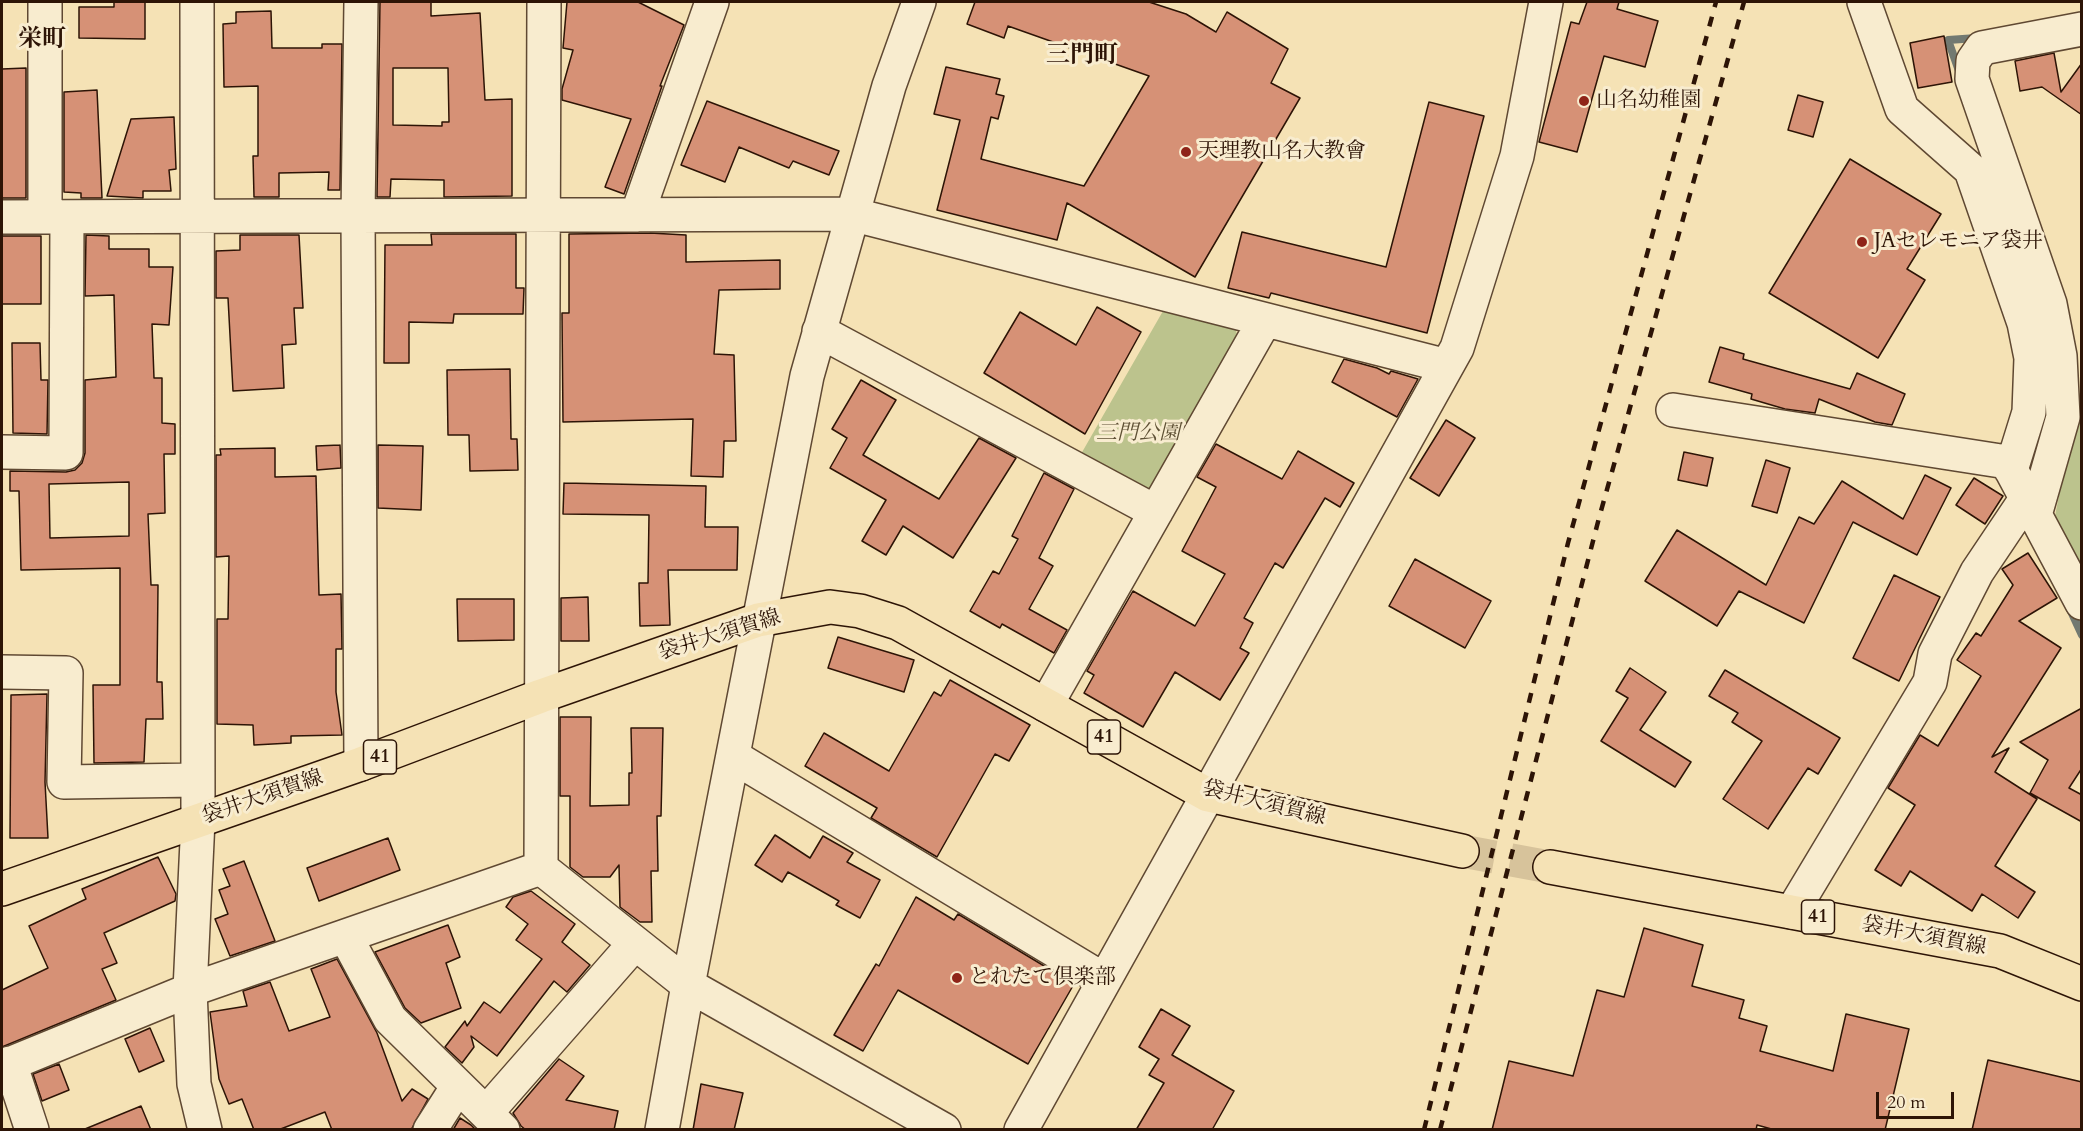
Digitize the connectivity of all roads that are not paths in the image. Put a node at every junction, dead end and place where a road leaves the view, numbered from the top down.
1 (45, 2) edge
2 (197, 2) edge
3 (361, 2) edge
4 (544, 2) edge
5 (712, 2) edge
6 (919, 2) edge
7 (1546, 2) edge
8 (1864, 2) edge
9 (2082, 30) edge
10 (852, 214) junction
11 (358, 215) junction
12 (637, 215) junction
13 (545, 216) junction
14 (2, 217) edge
15 (56, 217) junction
16 (195, 218) junction
17 (1265, 320) junction
18 (819, 331) junction
19 (1447, 366) junction
20 (1673, 410) dead end
21 (2, 452) edge
22 (2011, 470) junction
23 (2031, 507) junction
24 (1156, 512) junction
25 (2082, 603) edge
26 (758, 620) junction
27 (2, 672) edge
28 (541, 696) junction
29 (1046, 705) junction
30 (734, 757) junction
31 (361, 764) junction
32 (198, 780) junction
33 (1208, 795) junction
34 (198, 820) junction
35 (1462, 850) tunnel mouth
36 (1550, 867) tunnel mouth
37 (541, 868) junction
38 (2, 889) edge
39 (1792, 912) junction
40 (346, 937) junction
41 (635, 944) junction
42 (1104, 980) junction
43 (2082, 984) edge
44 (687, 985) junction
45 (190, 990) junction
46 (6, 1065) edge
47 (458, 1086) junction
48 (495, 1121) edge
49 (32, 1130) edge
50 (205, 1130) edge
51 (430, 1130) edge
52 (662, 1130) edge
53 (944, 1130) edge
54 (1021, 1130) edge

1 - 15 street
2 - 16 street
3 - 11 street
4 - 13 street
5 - 12 street
6 - 10 street
7 - 19 street
8 - 22 street
9 - 23 street
10 - 12 street
10 - 17 street
10 - 18 street
11 - 13 street
11 - 16 street
11 - 31 street
12 - 13 street
13 - 28 street
14 - 15 street
15 - 16 street
15 - 21 street
16 - 32 street
17 - 19 street
17 - 24 street
18 - 24 street
18 - 26 street
19 - 33 street
20 - 22 street
22 - 23 street
23 - 25 street
23 - 39 street
24 - 29 street
26 - 28 main road, 袋井大須賀線 / 41
26 - 29 main road, 袋井大須賀線 / 41
26 - 30 street
27 - 32 street
28 - 31 main road, 袋井大須賀線 / 41
28 - 37 street
29 - 33 main road, 袋井大須賀線 / 41
30 - 42 street
30 - 44 street
31 - 34 main road, 袋井大須賀線 / 41
32 - 34 street
33 - 35 main road, 袋井大須賀線 / 41
33 - 42 street
34 - 38 main road, 袋井大須賀線 / 41
34 - 45 street
36 - 39 main road, 袋井大須賀線 / 41
37 - 40 street
37 - 41 street
39 - 43 main road, 袋井大須賀線 / 41
40 - 45 street
40 - 47 street
41 - 44 street
41 - 48 street
42 - 54 street
44 - 52 street
44 - 53 street
45 - 46 street
45 - 50 street
46 - 49 street
47 - 48 street
47 - 51 street

